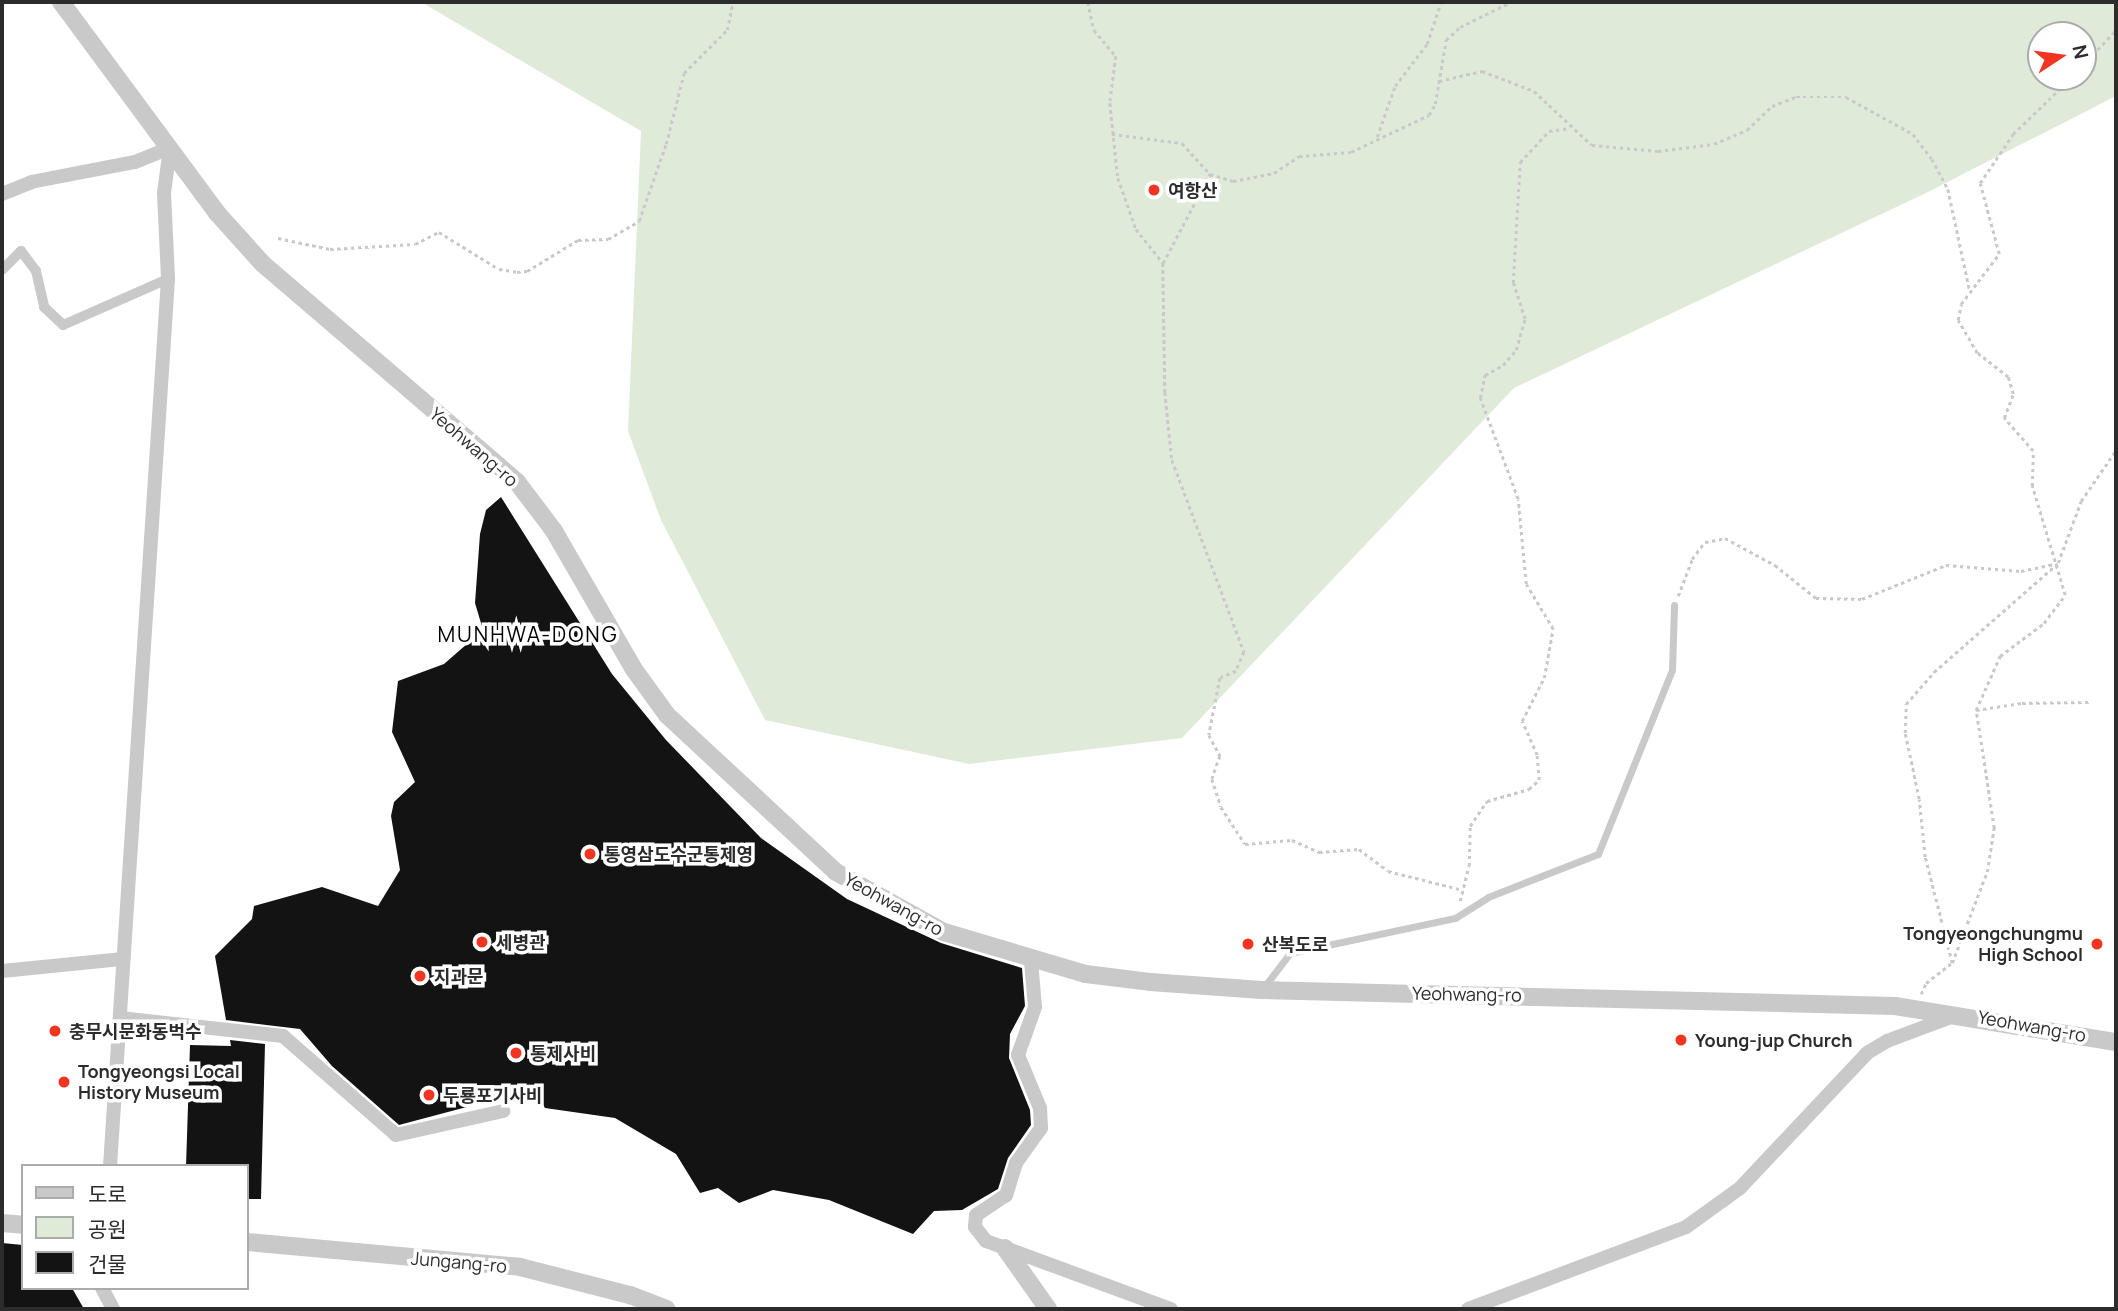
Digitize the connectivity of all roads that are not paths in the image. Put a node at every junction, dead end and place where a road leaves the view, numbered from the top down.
1 (61, 2) edge
2 (170, 148) junction
3 (2, 194) edge
4 (2, 270) edge
5 (168, 279) junction
6 (1674, 605) road end
7 (123, 959) junction
8 (1031, 961) junction
9 (2, 971) edge
10 (1262, 990) junction
11 (1962, 1014) junction
12 (120, 1017) junction
13 (2116, 1042) edge
14 (503, 1111) dead end
15 (110, 1164) edge
16 (2, 1223) edge
17 (21, 1225) edge
18 (248, 1242) edge
19 (1005, 1248) junction
20 (103, 1290) edge
21 (113, 1309) edge
22 (666, 1309) edge
23 (1048, 1309) edge
24 (1171, 1309) edge
25 (1468, 1309) edge

1 - 2 street, Yeohwang-ro
2 - 3 street
2 - 5 street
2 - 8 street, Yeohwang-ro
4 - 5 street
5 - 7 street
6 - 10 lane
7 - 9 street
7 - 12 street
8 - 10 street, Yeohwang-ro
8 - 19 street
10 - 11 street, Yeohwang-ro
11 - 13 street, Yeohwang-ro
11 - 25 street
12 - 14 street
12 - 15 street
16 - 17 street
18 - 22 street, Jungang-ro
19 - 23 street
19 - 24 street
20 - 21 street

